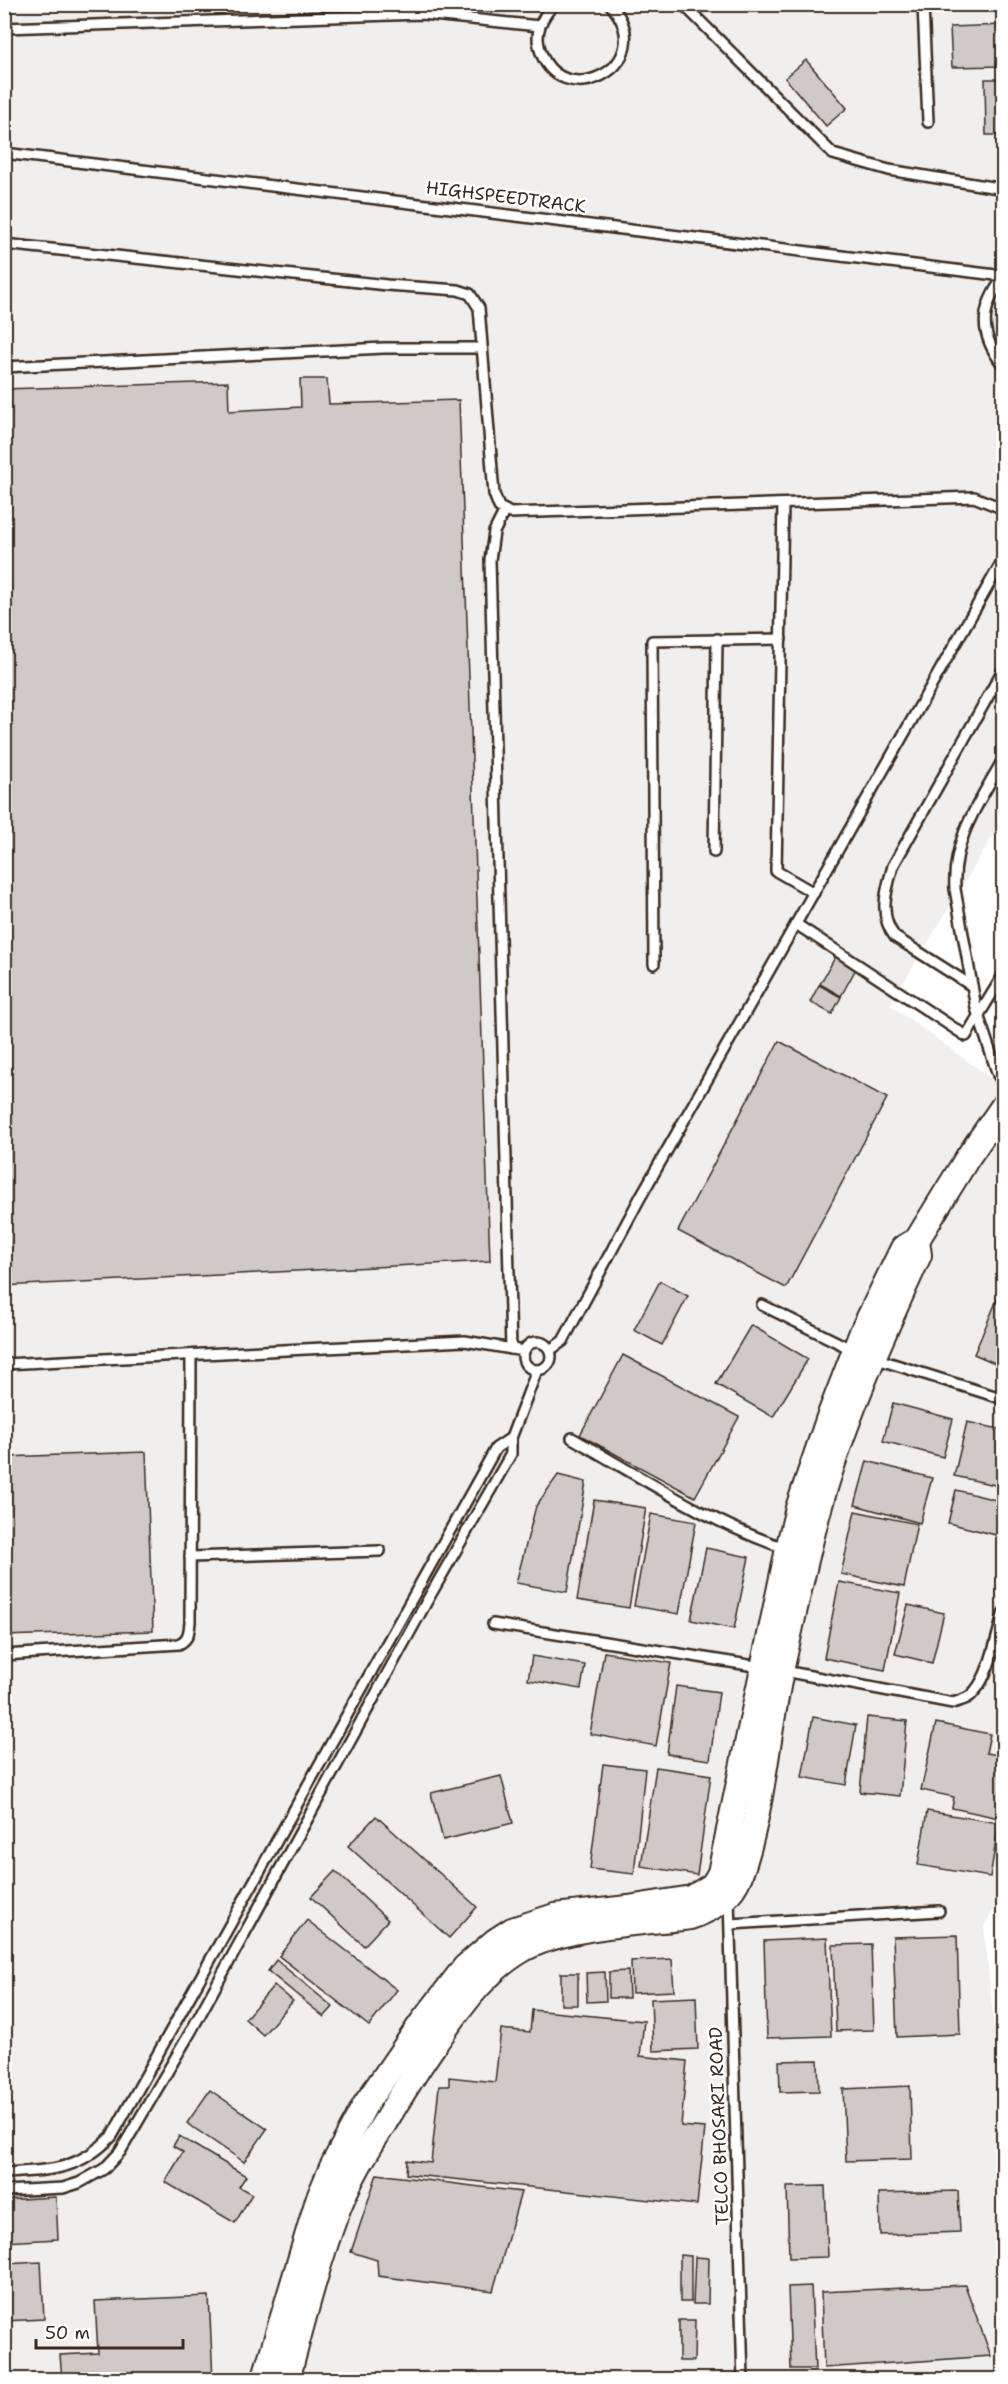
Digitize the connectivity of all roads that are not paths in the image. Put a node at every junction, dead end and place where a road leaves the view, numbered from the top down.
1 (554, 4) edge
2 (610, 4) edge
3 (683, 4) edge
4 (923, 4) edge
5 (539, 26) junction
6 (4, 28) edge
7 (928, 122) dead end
8 (4, 153) edge
9 (1004, 189) edge
10 (4, 244) edge
11 (1004, 277) edge
12 (482, 348) junction
13 (1004, 366) edge
14 (4, 367) edge
15 (783, 504) junction
16 (1004, 509) edge
17 (505, 510) junction
18 (1004, 558) edge
19 (717, 639) junction
20 (781, 639) junction
21 (1004, 668) edge
22 (1004, 758) edge
23 (714, 852) dead end
24 (814, 892) junction
25 (796, 924) junction
26 (654, 964) dead end
27 (1004, 974) edge
28 (972, 986) junction
29 (979, 1017) junction
30 (1004, 1084) edge
31 (1004, 1105) edge
32 (762, 1305) dead end
33 (511, 1349) junction
34 (550, 1350) junction
35 (524, 1351) junction
36 (863, 1354) junction
37 (191, 1356) junction
38 (4, 1364) edge
39 (537, 1370) junction
40 (1004, 1399) edge
41 (511, 1438) junction
42 (572, 1438) dead end
43 (380, 1551) dead end
44 (798, 1551) junction
45 (190, 1557) junction
46 (1004, 1612) edge
47 (492, 1624) dead end
48 (4, 1655) edge
49 (772, 1669) junction
50 (724, 1884) junction
51 (939, 1911) dead end
52 (730, 1924) junction
53 (4, 2173) edge
54 (4, 2191) edge
55 (264, 2379) edge
56 (287, 2379) edge
57 (743, 2379) edge

1 - 5 lane
2 - 5 lane
3 - 9 lane
4 - 7 lane
5 - 6 lane
8 - 11 lane, HIGHSPEEDTRACK
10 - 12 lane
11 - 13 lane
12 - 14 lane
12 - 17 lane
15 - 16 lane
15 - 17 lane
15 - 20 lane
17 - 33 lane
18 - 24 lane
19 - 20 lane
19 - 23 lane
19 - 26 lane
20 - 24 lane
21 - 28 lane
22 - 28 lane
24 - 25 lane
25 - 29 lane
25 - 34 lane
27 - 29 lane
28 - 29 lane
29 - 30 lane
31 - 36 street
32 - 36 lane
33 - 35 lane
33 - 37 lane
34 - 35 lane
34 - 39 lane
35 - 39 lane
36 - 40 lane
36 - 44 street
37 - 38 lane
37 - 45 lane
39 - 41 lane
41 - 53 lane
41 - 54 lane
42 - 44 lane
43 - 45 lane
44 - 49 street
45 - 48 lane
46 - 49 lane
47 - 49 lane
49 - 50 street
50 - 52 lane, TELCO BHOSARI ROAD
50 - 55 street
50 - 56 street
51 - 52 lane
52 - 57 lane, TELCO BHOSARI ROAD

